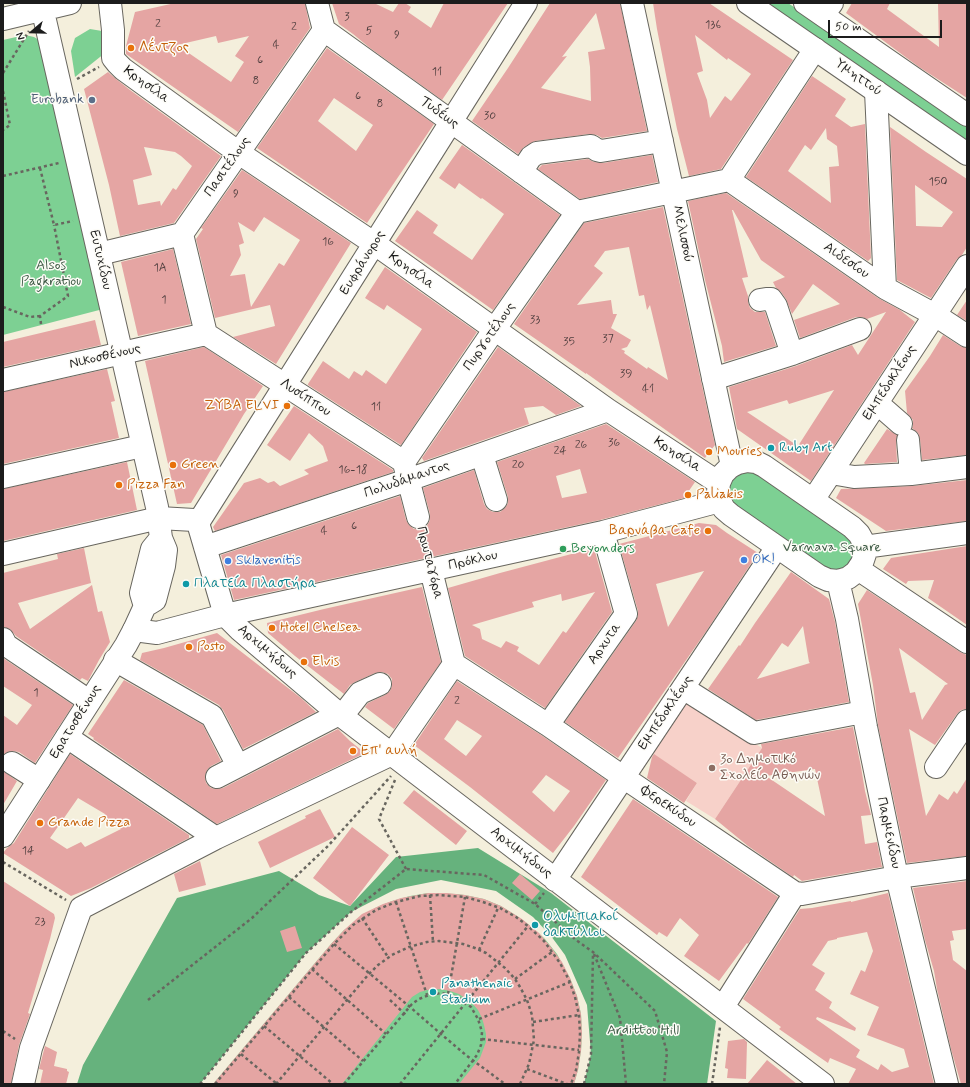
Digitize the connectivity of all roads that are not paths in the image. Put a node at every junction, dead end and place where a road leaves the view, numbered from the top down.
1 (70, 3) edge
2 (110, 3) edge
3 (317, 3) edge
4 (526, 3) edge
5 (632, 3) edge
6 (748, 3) edge
7 (806, 3) edge
8 (42, 6) edge
9 (828, 9) edge
10 (3, 19) edge
11 (324, 30) junction
12 (814, 49) junction
13 (876, 91) junction
14 (967, 115) edge
15 (451, 122) junction
16 (662, 141) junction
17 (239, 153) junction
18 (967, 154) edge
19 (522, 172) junction
20 (729, 180) junction
21 (673, 191) junction
22 (577, 212) junction
23 (182, 234) junction
24 (375, 244) junction
25 (98, 254) junction
26 (967, 266) edge
27 (885, 288) junction
28 (760, 300) dead end
29 (935, 314) junction
30 (860, 329) dead end
31 (494, 330) junction
32 (206, 334) junction
33 (967, 336) edge
34 (121, 353) junction
35 (792, 354) junction
36 (713, 379) junction
37 (3, 380) edge
38 (286, 386) junction
39 (877, 403) junction
40 (608, 410) junction
41 (142, 446) junction
42 (482, 454) junction
43 (967, 467) edge
44 (406, 471) junction
45 (831, 472) junction
46 (911, 474) junction
47 (3, 477) edge
48 (724, 483) junction
49 (496, 500) dead end
50 (813, 500) junction
51 (418, 517) road end
52 (198, 523) junction
53 (160, 528) junction
54 (603, 532) junction
55 (967, 533) edge
56 (205, 547) junction
57 (777, 547) junction
58 (864, 547) junction
59 (3, 554) edge
60 (858, 569) junction
61 (430, 570) junction
62 (838, 581) junction
63 (225, 615) junction
64 (134, 630) junction
65 (3, 640) edge
66 (967, 642) edge
67 (115, 660) junction
68 (454, 664) junction
69 (380, 684) dead end
70 (683, 688) junction
71 (89, 701) junction
72 (863, 712) junction
73 (340, 715) junction
74 (967, 721) edge
75 (548, 725) junction
76 (67, 737) junction
77 (397, 758) junction
78 (12, 763) dead end
79 (238, 766) junction
80 (936, 767) dead end
81 (217, 777) dead end
82 (624, 777) junction
83 (39, 780) junction
84 (3, 836) edge
85 (216, 838) junction
86 (967, 868) edge
87 (897, 877) junction
88 (555, 880) junction
89 (795, 893) junction
90 (723, 1007) junction
91 (23, 1084) edge
92 (823, 1084) edge
93 (947, 1084) edge

1 - 8 street
2 - 17 street, Κρησίλα
3 - 11 street
4 - 15 street, Ευφράνορος
5 - 16 street, Μελισσού
6 - 12 street, Υμηττού
7 - 9 street
8 - 10 street
8 - 25 street, Ευτυχίδου
9 - 14 street
11 - 15 street, Τυδέως
11 - 17 street, Πασιτέλους
12 - 13 street, Υμηττού
12 - 20 street
13 - 18 street, Υμηττού
13 - 27 street
15 - 19 street, Τυδέως
15 - 24 street, Ευφράνορος
16 - 19 street
16 - 21 street, Μελισσού
17 - 23 street, Πασιτέλους
17 - 24 street, Κρησίλα
19 - 22 street, Τυδέως
20 - 21 street
20 - 27 street, Αιδεσίου
21 - 22 street
21 - 36 street, Μελισσού
22 - 31 street, Πυργοτέλους
23 - 25 street
23 - 32 street
24 - 31 street, Κρησίλα
24 - 38 street, Ευφράνορος
25 - 34 street, Ευτυχίδου
26 - 29 street, Εμπεδοκλέους
27 - 29 street, Αιδεσίου
28 - 35 street
29 - 33 street, Αιδεσίου
29 - 39 street, Εμπεδοκλέους
30 - 35 street
31 - 40 street, Κρησίλα
31 - 44 street, Πυργοτέλους
32 - 34 street, Νικοσθένους
32 - 38 street, Λυσίππου
34 - 37 street, Νικοσθένους
34 - 41 street, Ευτυχίδου
35 - 36 street
36 - 48 street, Μελισσού
38 - 44 street, Λυσίππου
38 - 52 street, Ευφράνορος
39 - 45 street, Εμπεδοκλέους
39 - 46 street
40 - 42 street, Πολυδάμαντος
40 - 48 street, Κρησίλα
41 - 47 street
41 - 53 street, Ευτυχίδου
42 - 44 street, Πολυδάμαντος
42 - 49 street
43 - 46 street
44 - 51 street, Πρωταγόρα
44 - 56 street, Πολυδάμαντος
45 - 46 street
45 - 50 street, Εμπεδοκλέους
48 - 50 street
48 - 54 street, Πρόκλου
48 - 57 street
50 - 58 street
52 - 53 street
52 - 56 street
53 - 59 street
53 - 64 street, Ερατοσθένους
54 - 61 street, Πρόκλου
54 - 75 street, Αρχυτα
55 - 58 street
56 - 63 street
57 - 62 street
57 - 70 street, Εμπεδοκλέους
58 - 60 street
60 - 62 street
60 - 66 street
61 - 63 street, Πρόκλου
61 - 68 street, Πρωταγόρα
62 - 72 street, Παρμενίδου
63 - 64 street
63 - 73 street, Αρχιμήδους
64 - 67 street, Ερατοσθένους
65 - 71 street
67 - 71 street, Ερατοσθένους
67 - 79 street
68 - 75 street, Φερεκύδου
68 - 77 street
69 - 73 street
70 - 72 street
70 - 82 street, Εμπεδοκλέους
71 - 76 street, Ερατοσθένους
72 - 87 street, Παρμενίδου
73 - 77 street, Αρχιμήδους
73 - 79 street
74 - 80 street
75 - 82 street, Φερεκύδου
76 - 83 street, Ερατοσθένους
76 - 85 street
77 - 85 street
77 - 88 street, Αρχιμήδους
78 - 83 street
79 - 81 street
82 - 88 street, Εμπεδοκλέους
82 - 89 street, Φερεκύδου
83 - 84 street, Ερατοσθένους
85 - 91 street
86 - 87 street
87 - 89 street
87 - 93 street, Παρμενίδου
88 - 90 street, Αρχιμήδους
89 - 90 street
90 - 92 street, Αρχιμήδους

